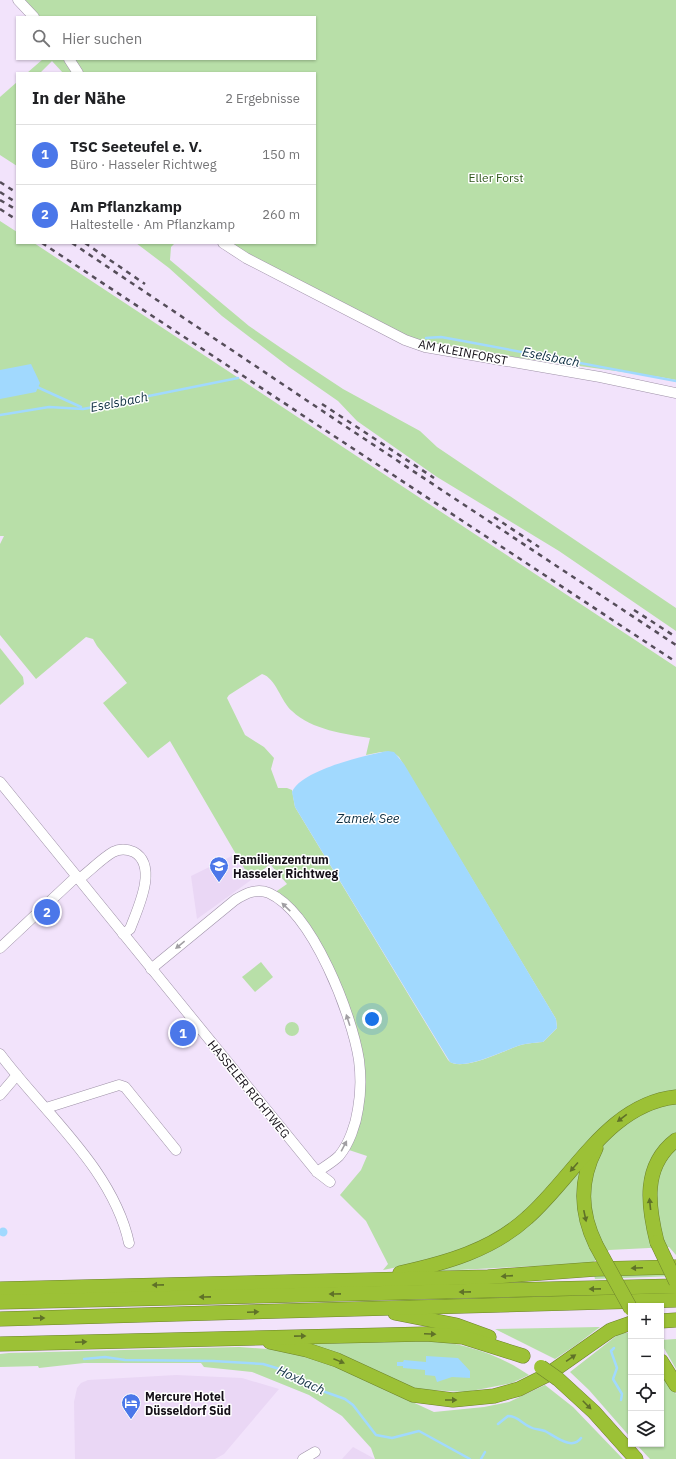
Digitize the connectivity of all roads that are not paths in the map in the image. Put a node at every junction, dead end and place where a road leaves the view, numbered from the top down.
1 (18, 0) edge
2 (33, 16) edge
3 (70, 60) edge
4 (77, 72) edge
5 (225, 244) edge
6 (676, 393) edge
7 (0, 782) edge
8 (78, 878) junction
9 (123, 934) junction
10 (0, 948) edge
11 (151, 969) junction
12 (0, 1054) edge
13 (17, 1075) junction
14 (0, 1095) edge
15 (676, 1097) edge
16 (46, 1108) junction
17 (601, 1139) junction
18 (676, 1140) edge
19 (176, 1150) dead end
20 (317, 1172) junction
21 (330, 1182) dead end
22 (129, 1243) dead end
23 (676, 1267) edge
24 (371, 1279) junction
25 (676, 1282) edge
26 (676, 1286) edge
27 (0, 1289) edge
28 (676, 1300) edge
29 (0, 1302) edge
30 (628, 1304) edge
31 (375, 1309) junction
32 (0, 1319) edge
33 (676, 1320) edge
34 (664, 1321) edge
35 (628, 1324) edge
36 (233, 1337) junction
37 (0, 1344) edge
38 (523, 1356) junction
39 (664, 1366) edge
40 (676, 1385) edge
41 (315, 1452) dead end
42 (303, 1459) edge
43 (636, 1459) edge

1 - 2 street
3 - 4 street
5 - 6 street, AM KLEINFORST
7 - 8 street, HASSELER RICHTWEG
8 - 9 street, HASSELER RICHTWEG
8 - 9 street
8 - 10 street
9 - 11 street, HASSELER RICHTWEG
11 - 20 street, HASSELER RICHTWEG
20 -> 11 street
12 - 13 street
13 - 14 street
13 - 16 street
15 -> 17 highway
16 - 19 street
16 - 22 street
17 -> 24 highway
17 -> 30 highway, bridge
25 -> 18 highway, bridge
20 - 21 street, HASSELER RICHTWEG
23 -> 24 highway
24 -> 27 highway
26 -> 29 highway
28 - 31 highway
32 -> 31 highway
31 - 38 highway
33 - 34 highway
36 -> 35 highway
37 -> 36 highway
36 -> 38 highway
38 -> 43 highway, bridge
39 - 40 highway
41 - 42 street

